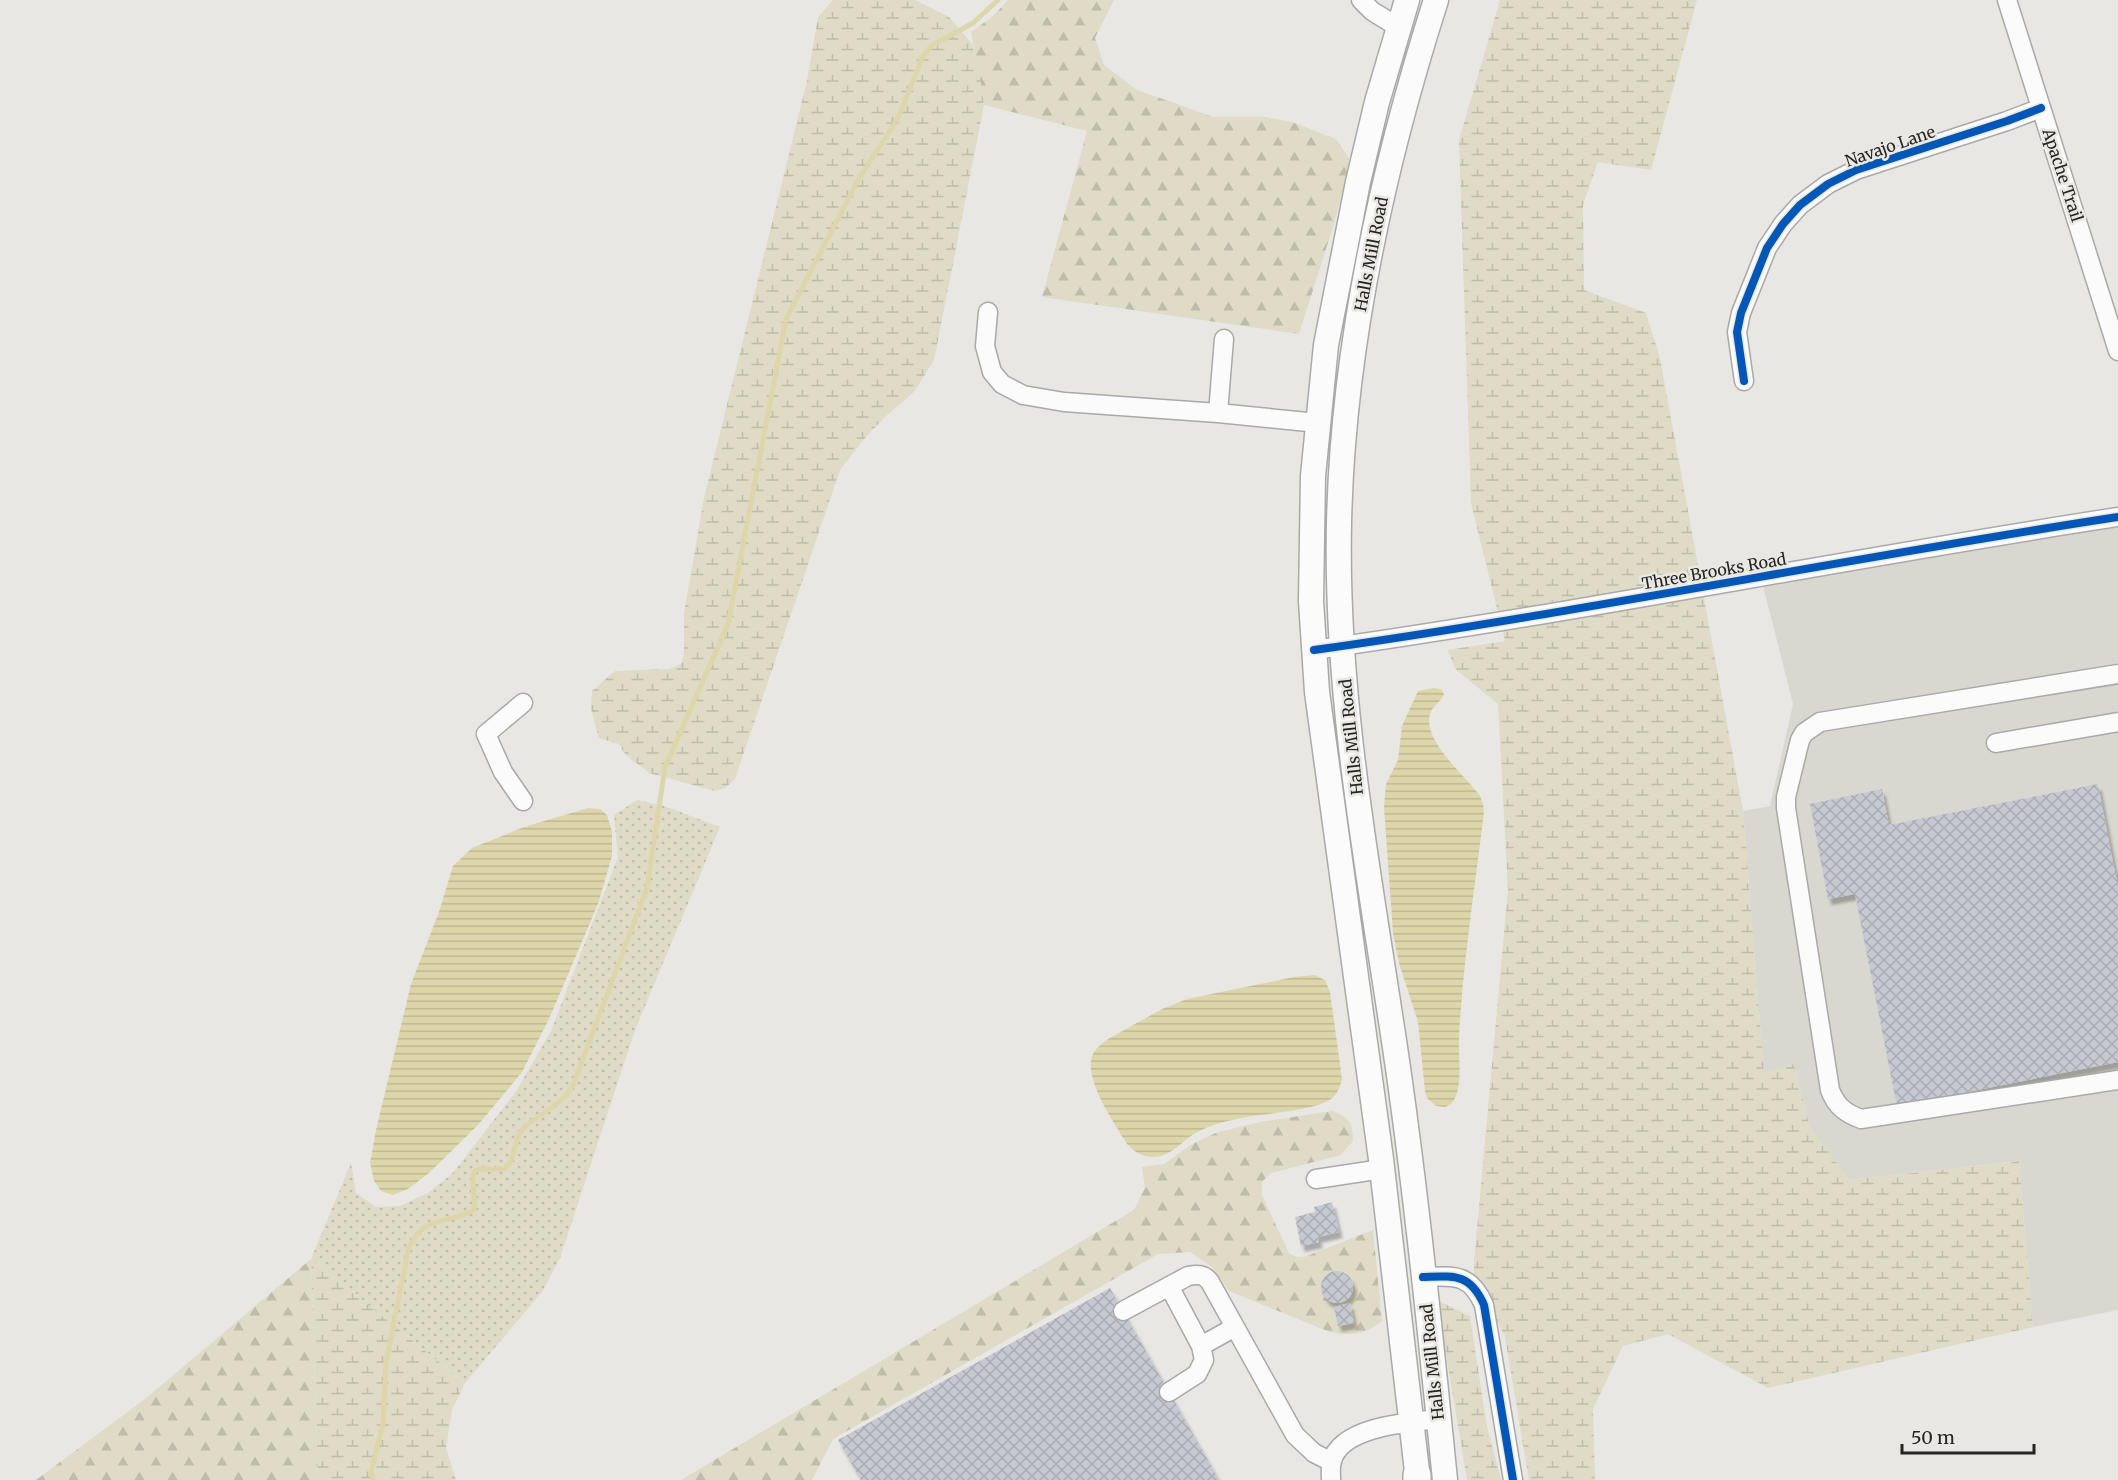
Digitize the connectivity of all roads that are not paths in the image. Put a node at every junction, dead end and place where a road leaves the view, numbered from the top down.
1 (1361, 0) edge
2 (1407, 0) edge
3 (1436, 0) edge
4 (2007, 0) edge
5 (1398, 27) junction
6 (2041, 108) junction
7 (988, 312) dead end
8 (1224, 339) dead end
9 (2118, 351) edge
10 (1744, 381) dead end
11 (1218, 413) junction
12 (1318, 423) junction
13 (2118, 517) edge
14 (1342, 646) junction
15 (1314, 650) junction
16 (2118, 674) edge
17 (523, 703) dead end
18 (2118, 722) edge
19 (1996, 743) dead end
20 (1326, 766) junction
21 (523, 801) dead end
22 (1367, 868) junction
23 (2118, 1080) edge
24 (1382, 1169) junction
25 (1316, 1179) dead end
26 (1423, 1277) junction
27 (1169, 1286) junction
28 (1123, 1311) dead end
29 (1235, 1327) junction
30 (1201, 1346) junction
31 (1169, 1392) dead end
32 (1439, 1419) junction
33 (1411, 1422) junction
34 (1330, 1475) edge
35 (1417, 1478) edge
36 (1445, 1480) edge
37 (1513, 1480) edge

1 - 5 street
2 - 5 main road, Halls Mill Road
3 - 14 main road, Halls Mill Road
4 - 6 street, Apache Trail
5 - 12 main road, Halls Mill Road
6 - 9 street, Apache Trail
6 - 10 street, Navajo Lane
7 - 11 street
8 - 11 street
11 - 12 street
12 - 15 main road, Halls Mill Road
13 - 14 street, Three Brooks Road
14 - 15 street, Three Brooks Road
14 - 22 main road, Halls Mill Road
15 - 20 main road, Halls Mill Road
16 - 23 street
17 - 21 street
18 - 19 street
20 - 22 main road
20 - 24 main road, Halls Mill Road
22 - 26 main road, Halls Mill Road
24 - 25 street
24 - 33 main road, Halls Mill Road
26 - 32 main road, Halls Mill Road
26 - 37 street
27 - 28 street
27 - 29 street
27 - 30 street
29 - 30 street
29 - 34 street
30 - 31 street
32 - 33 street
32 - 36 main road, Halls Mill Road
33 - 34 street
33 - 35 main road, Halls Mill Road

